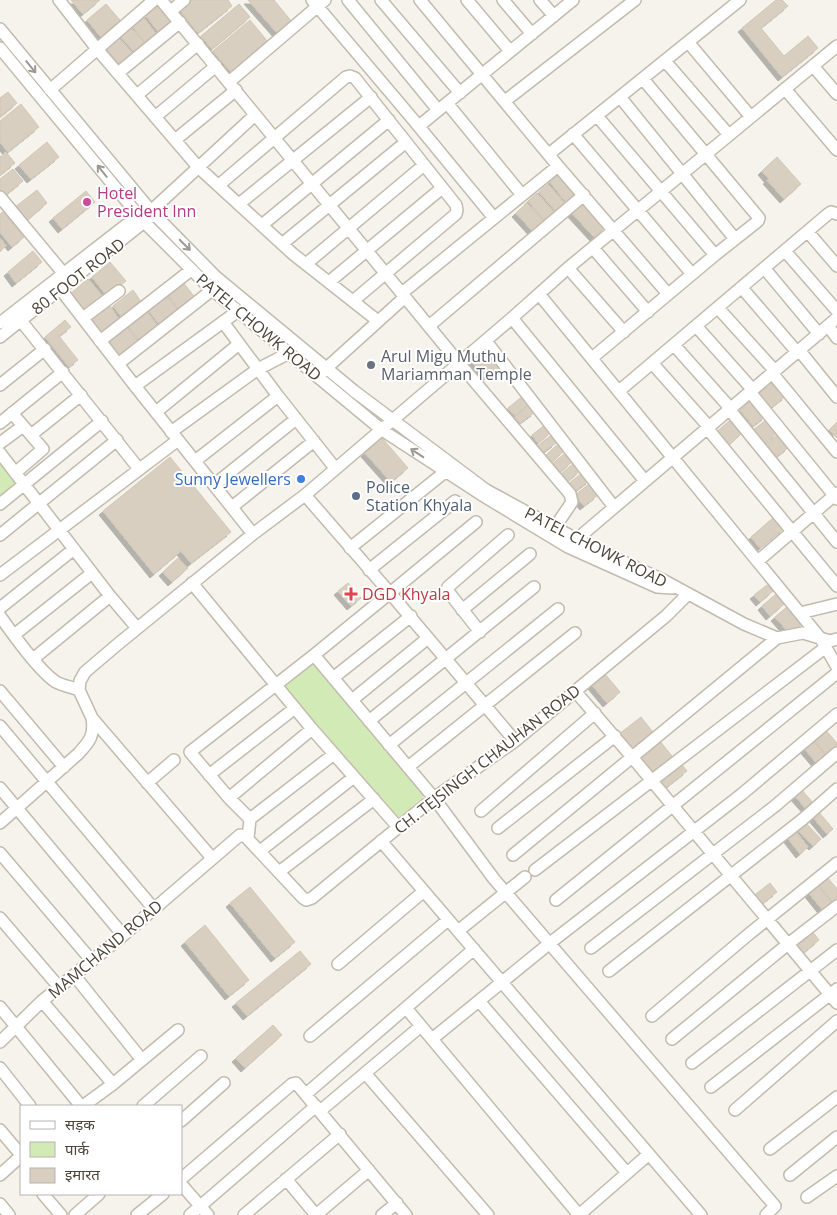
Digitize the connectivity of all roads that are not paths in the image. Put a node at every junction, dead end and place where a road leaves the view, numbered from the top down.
1 (59, 0) edge
2 (154, 0) edge
3 (161, 0) edge
4 (184, 0) edge
5 (348, 0) edge
6 (381, 0) edge
7 (420, 0) edge
8 (468, 0) edge
9 (503, 0) edge
10 (540, 0) edge
11 (573, 0) edge
12 (635, 0) edge
13 (720, 0) edge
14 (740, 0) edge
15 (318, 2) edge
16 (728, 9) junction
17 (170, 11) junction
18 (554, 16) junction
19 (180, 22) junction
20 (0, 29) edge
21 (532, 34) junction
22 (688, 42) junction
23 (198, 44) junction
24 (0, 48) edge
25 (97, 48) junction
26 (836, 48) edge
27 (510, 51) junction
28 (665, 61) junction
29 (216, 66) junction
30 (813, 66) junction
31 (118, 74) junction
32 (482, 74) junction
33 (643, 79) junction
34 (232, 86) junction
35 (784, 89) junction
36 (50, 90) junction
37 (460, 93) junction
38 (837, 94) edge
39 (137, 95) junction
40 (371, 97) junction
41 (620, 97) junction
42 (505, 101) junction
43 (443, 107) junction
44 (256, 115) junction
45 (155, 116) junction
46 (597, 116) junction
47 (751, 117) junction
48 (389, 120) junction
49 (419, 126) junction
50 (573, 134) junction
51 (729, 135) junction
52 (275, 139) junction
53 (175, 140) junction
54 (406, 142) junction
55 (837, 150) edge
56 (549, 154) junction
57 (706, 154) junction
58 (292, 161) junction
59 (424, 165) junction
60 (558, 166) junction
61 (198, 167) junction
62 (682, 174) junction
63 (311, 183) junction
64 (219, 185) junction
65 (442, 188) junction
66 (661, 192) junction
67 (522, 195) junction
68 (584, 195) junction
69 (0, 197) edge
70 (239, 204) junction
71 (330, 206) junction
72 (638, 211) junction
73 (153, 212) junction
74 (837, 214) edge
75 (494, 218) junction
76 (142, 220) junction
77 (262, 225) junction
78 (349, 229) junction
79 (614, 230) junction
80 (808, 232) junction
81 (735, 239) junction
82 (282, 244) junction
83 (593, 248) junction
84 (367, 251) junction
85 (785, 252) junction
86 (715, 255) junction
87 (306, 264) junction
88 (837, 266) edge
89 (568, 268) junction
90 (765, 269) junction
91 (191, 270) junction
92 (64, 274) junction
93 (386, 274) junction
94 (692, 274) junction
95 (329, 282) junction
96 (742, 288) junction
97 (61, 290) junction
98 (212, 290) junction
99 (119, 291) dead end
100 (539, 294) junction
101 (668, 294) junction
102 (403, 295) junction
103 (353, 301) junction
104 (718, 308) junction
105 (238, 311) junction
106 (837, 311) edge
107 (648, 312) junction
108 (17, 316) junction
109 (83, 318) junction
110 (512, 318) junction
111 (837, 318) edge
112 (378, 321) junction
113 (223, 322) junction
114 (0, 324) edge
115 (429, 326) junction
116 (696, 326) junction
117 (823, 330) junction
118 (624, 332) junction
119 (0, 337) edge
120 (837, 338) edge
121 (100, 341) junction
122 (486, 341) junction
123 (239, 344) junction
124 (674, 344) junction
125 (45, 350) junction
126 (798, 351) junction
127 (289, 353) junction
128 (592, 358) junction
129 (459, 363) junction
130 (652, 363) junction
131 (118, 364) junction
132 (326, 368) junction
133 (258, 369) junction
134 (63, 372) junction
135 (774, 372) junction
136 (318, 377) junction
137 (0, 385) edge
138 (135, 386) junction
139 (619, 391) junction
140 (751, 391) junction
141 (81, 395) junction
142 (278, 396) junction
143 (837, 397) edge
144 (730, 409) junction
145 (156, 412) junction
146 (12, 413) junction
147 (296, 419) junction
148 (393, 420) junction
149 (102, 421) junction
150 (0, 422) edge
151 (23, 426) junction
152 (708, 428) junction
153 (382, 430) junction
154 (31, 435) junction
155 (174, 436) junction
156 (117, 440) junction
157 (314, 441) junction
158 (0, 443) edge
159 (43, 449) junction
160 (837, 452) edge
161 (0, 453) edge
162 (674, 457) junction
163 (53, 462) junction
164 (195, 462) junction
165 (336, 468) junction
166 (140, 469) junction
167 (446, 472) junction
168 (15, 473) junction
169 (645, 481) junction
170 (214, 484) junction
171 (24, 485) junction
172 (305, 495) junction
173 (836, 496) edge
174 (456, 501) dead end
175 (0, 504) edge
176 (39, 504) junction
177 (232, 507) junction
178 (614, 507) junction
179 (814, 513) junction
180 (476, 522) dead end
181 (555, 527) junction
182 (60, 530) junction
183 (792, 531) junction
184 (0, 534) edge
185 (253, 534) junction
186 (508, 535) dead end
187 (576, 539) junction
188 (837, 542) edge
189 (350, 548) junction
190 (74, 549) junction
191 (530, 554) dead end
192 (758, 561) junction
193 (370, 570) junction
194 (92, 573) junction
195 (0, 574) edge
196 (192, 583) junction
197 (837, 586) edge
198 (534, 587) dead end
199 (675, 588) junction
200 (390, 593) junction
201 (688, 594) junction
202 (110, 596) junction
203 (837, 604) edge
204 (462, 610) junction
205 (558, 610) dead end
206 (800, 613) junction
207 (0, 616) edge
208 (411, 616) junction
209 (138, 628) junction
210 (480, 632) junction
211 (575, 633) dead end
212 (14, 635) junction
213 (428, 638) junction
214 (777, 638) junction
215 (837, 639) edge
216 (823, 643) junction
217 (314, 655) junction
218 (33, 659) junction
219 (446, 660) junction
220 (837, 667) edge
221 (837, 673) edge
222 (333, 678) junction
223 (467, 684) junction
224 (275, 685) junction
225 (79, 690) junction
226 (0, 691) edge
227 (575, 691) junction
228 (352, 700) junction
229 (485, 706) junction
230 (294, 708) junction
231 (595, 713) junction
232 (837, 714) edge
233 (92, 718) junction
234 (369, 721) junction
235 (0, 726) edge
236 (312, 729) junction
237 (615, 736) junction
238 (515, 741) junction
239 (389, 745) junction
240 (837, 753) edge
241 (334, 754) junction
242 (632, 757) junction
243 (174, 760) dead end
244 (64, 767) junction
245 (408, 768) junction
246 (209, 775) junction
247 (354, 778) junction
248 (652, 780) junction
249 (47, 781) junction
250 (147, 783) junction
251 (0, 788) edge
252 (837, 789) edge
253 (229, 798) junction
254 (434, 798) junction
255 (374, 799) junction
256 (673, 805) junction
257 (17, 808) junction
258 (481, 811) dead end
259 (250, 819) junction
260 (0, 823) edge
261 (398, 827) junction
262 (498, 828) dead end
263 (694, 831) junction
264 (248, 838) junction
265 (381, 841) junction
266 (260, 851) junction
267 (0, 852) edge
268 (713, 854) junction
269 (513, 855) dead end
270 (212, 858) junction
271 (837, 864) edge
272 (535, 870) dead end
273 (279, 872) junction
274 (731, 875) junction
275 (525, 877) dead end
276 (424, 891) junction
277 (506, 892) junction
278 (556, 900) dead end
279 (837, 906) edge
280 (154, 909) junction
281 (0, 918) edge
282 (448, 920) junction
283 (768, 920) junction
284 (458, 931) junction
285 (123, 935) junction
286 (550, 943) junction
287 (788, 944) junction
288 (591, 948) dead end
289 (474, 949) junction
290 (837, 950) edge
291 (92, 960) junction
292 (338, 964) dead end
293 (609, 971) dead end
294 (810, 971) junction
295 (74, 976) junction
296 (502, 982) junction
297 (59, 987) junction
298 (835, 996) edge
299 (480, 1000) junction
300 (42, 1001) junction
301 (0, 1007) edge
302 (406, 1008) junction
303 (652, 1016) dead end
304 (837, 1021) edge
305 (16, 1026) junction
306 (421, 1026) junction
307 (178, 1030) dead end
308 (310, 1036) dead end
309 (672, 1039) dead end
310 (432, 1040) junction
311 (0, 1042) edge
312 (201, 1056) dead end
313 (142, 1060) junction
314 (692, 1063) dead end
315 (0, 1068) edge
316 (365, 1073) junction
317 (224, 1083) dead end
318 (113, 1084) junction
319 (711, 1087) dead end
320 (306, 1094) junction
321 (837, 1097) edge
322 (29, 1105) edge
323 (81, 1105) edge
324 (83, 1105) edge
325 (144, 1105) edge
326 (318, 1108) junction
327 (735, 1110) dead end
328 (182, 1120) edge
329 (0, 1130) edge
330 (340, 1134) junction
331 (837, 1137) edge
332 (770, 1150) dead end
333 (649, 1154) junction
334 (20, 1161) edge
335 (369, 1170) junction
336 (627, 1173) junction
337 (790, 1174) dead end
338 (0, 1176) edge
339 (837, 1176) edge
340 (182, 1178) edge
341 (286, 1179) junction
342 (182, 1185) edge
343 (44, 1195) edge
344 (98, 1195) edge
345 (162, 1195) edge
346 (807, 1197) dead end
347 (396, 1203) junction
348 (0, 1204) edge
349 (204, 1211) edge
350 (779, 1211) edge
351 (314, 1214) edge
352 (9, 1215) edge
353 (61, 1215) edge
354 (75, 1215) edge
355 (137, 1215) edge
356 (190, 1215) edge
357 (244, 1215) edge
358 (382, 1215) edge
359 (406, 1215) edge
360 (488, 1215) edge
361 (579, 1215) edge
362 (701, 1215) edge
363 (766, 1215) edge

1 - 25 street
2 - 25 street
3 - 17 street
4 - 17 street
5 - 43 street
6 - 37 street
7 - 32 street
8 - 27 street
9 - 21 street
10 - 18 street
11 - 18 street
12 - 42 street
13 - 16 street
14 - 16 street
15 - 34 street
15 - 49 street
16 - 22 street
17 - 19 street
18 - 21 street
19 - 23 street
19 - 31 street
20 -> 36 street, PATEL CHOWK ROAD
21 - 27 street
22 - 28 street
22 - 47 street
23 - 29 street
23 - 39 street
76 -> 24 street, PATEL CHOWK ROAD
25 - 31 street
25 - 36 street
26 - 30 street
27 - 32 street
28 - 33 street
28 - 51 street
29 - 34 street
29 - 45 street
30 - 35 street
30 - 38 street
31 - 39 street
32 - 37 street
32 - 42 street
33 - 41 street
33 - 57 street
34 - 44 street
34 - 53 street
35 - 47 street
35 - 55 street
36 - 73 street, PATEL CHOWK ROAD
37 - 43 street
39 - 45 street
40 - 48 street
40 - 52 street
40 - 58 street
41 - 46 street
41 - 62 street
42 - 56 street
43 - 49 street
43 - 67 street
44 - 52 street
44 - 61 street, 80 FOOT ROAD
45 - 53 street
46 - 50 street
46 - 66 street
47 - 51 street
48 - 54 street
48 - 63 street
49 - 75 street
50 - 56 street
50 - 72 street
51 - 57 street
52 - 58 street
52 - 64 street
53 - 61 street
54 - 59 street
54 - 71 street
56 - 60 street
57 - 62 street
57 - 81 street
58 - 63 street
58 - 70 street
59 - 65 street
59 - 78 street
60 - 67 street
60 - 68 street
61 - 64 street
61 - 73 street, 80 FOOT ROAD
62 - 66 street
62 - 81 street
63 - 71 street
63 - 77 street
64 - 70 street
65 - 84 street
65 - 93 street
66 - 72 street
66 - 86 street
67 - 75 street
68 - 79 street
68 - 115 street
69 - 92 street
70 - 77 street
71 - 78 street
71 - 82 street
72 - 79 street
72 - 94 street
73 - 76 street, 80 FOOT ROAD
73 -> 132 street, PATEL CHOWK ROAD
74 - 80 street
75 - 102 street
76 - 91 street, PATEL CHOWK ROAD
76 - 92 street, 80 FOOT ROAD
76 - 97 street, 80 FOOT ROAD
77 - 82 street
78 - 84 street
78 - 87 street
79 - 83 street
79 - 101 street
80 - 85 street
80 - 88 street
81 - 86 street
82 - 87 street
83 - 89 street
83 - 107 street
84 - 93 street
84 - 95 street
85 - 90 street
85 - 106 street
86 - 94 street
87 - 95 street
89 - 100 street
89 - 118 street
90 - 96 street
90 - 117 street
91 - 98 street, PATEL CHOWK ROAD
91 - 121 street
92 - 108 street, 80 FOOT ROAD
93 - 102 street
93 - 103 street
94 - 101 street
95 - 103 street
96 - 104 street
96 - 126 street
97 - 108 street, 80 FOOT ROAD
97 - 109 street
98 - 105 street, PATEL CHOWK ROAD
98 - 131 street
99 - 109 street
100 - 110 street
100 - 128 street
101 - 107 street
102 - 112 street
102 - 115 street
103 - 112 street
104 - 116 street
104 - 135 street
105 - 113 street
105 - 127 street, PATEL CHOWK ROAD
107 - 118 street
108 - 114 street, 80 FOOT ROAD
108 - 119 street, 80 FOOT ROAD
108 - 125 street
109 - 121 street
110 - 122 street
110 - 169 street
111 - 117 street
112 - 132 street
113 - 123 street
113 - 138 street
115 - 129 street
116 - 124 street
116 - 140 street
117 - 120 street
117 - 126 street
118 - 128 street
121 - 131 street
122 - 129 street
122 - 178 street
123 - 133 street
123 - 145 street
124 - 130 street
124 - 144 street
125 - 134 street
125 - 137 street
126 - 135 street
126 - 143 street
127 - 133 street
127 - 136 street, PATEL CHOWK ROAD
128 - 139 street
129 - 148 street
129 - 181 street
130 - 139 street
130 - 152 street
131 - 138 street
132 - 136 street
132 - 148 street, PATEL CHOWK ROAD
133 - 142 street
133 - 155 street
134 - 141 street
134 - 146 street
135 - 140 street
135 - 160 street
136 - 153 street, PATEL CHOWK ROAD
138 - 145 street
139 - 162 street
140 - 144 street
140 - 173 street
141 - 149 street
141 - 154 street
142 - 147 street
142 - 164 street
144 - 152 street
144 - 179 street
145 - 155 street
146 - 150 street
146 - 151 street
147 - 157 street
147 - 170 street
148 - 153 street
148 - 181 street, PATEL CHOWK ROAD
149 - 156 street
149 - 163 street
151 - 154 street
151 - 158 street
152 - 162 street
152 - 183 street
153 - 165 street
167 -> 153 street, PATEL CHOWK ROAD
154 - 159 street
155 - 164 street
155 - 166 street
156 - 166 street
156 - 176 street
157 - 165 street
157 - 177 street
159 - 163 street
159 - 168 street
161 - 168 street
162 - 169 street
162 - 192 street
163 - 171 street
164 - 170 street
165 - 172 street
166 - 182 street
167 - 189 street
167 - 199 street, PATEL CHOWK ROAD
168 - 171 street
169 - 178 street
170 - 177 street
171 - 175 street
171 - 176 street
172 - 185 street
172 - 189 street
173 - 179 street
174 - 193 street
176 - 182 street
176 - 184 street
177 - 185 street
178 - 187 street
179 - 183 street
179 - 188 street
180 - 200 street
181 - 187 street, PATEL CHOWK ROAD
182 - 190 street
182 - 195 street
183 - 192 street
183 - 197 street
185 - 196 street
186 - 204 street
187 - 199 street, PATEL CHOWK ROAD
189 - 193 street
190 - 194 street
190 - 207 street
191 - 204 street
192 - 206 street
193 - 200 street
194 - 202 street
194 - 212 street
196 - 209 street
196 - 224 street
198 - 210 street
199 - 201 street
200 - 208 street
200 - 217 street
201 - 214 street
201 - 227 street, CH. TEJSINGH CHAUHAN ROAD
202 - 209 street
202 - 218 street
203 - 206 street
204 - 210 street
205 - 223 street
206 - 216 street
207 - 212 street
208 - 213 street
208 - 222 street
209 - 225 street
210 - 219 street
211 - 229 street
212 - 218 street
213 - 219 street
213 - 228 street
214 - 216 street
214 - 242 street
215 - 216 street
216 - 220 street
216 - 248 street
217 - 222 street
217 - 224 street
218 - 225 street
219 - 223 street
219 - 234 street
221 - 256 street
222 - 228 street
223 - 229 street
223 - 239 street
224 - 230 street
224 - 246 street
225 - 233 street
226 - 244 street
227 - 231 street
227 - 238 street, CH. TEJSINGH CHAUHAN ROAD
228 - 234 street
229 - 238 street
229 - 245 street
230 - 236 street
230 - 246 street
231 - 237 street
231 - 258 street
232 - 263 street
233 - 244 street
233 - 250 street
234 - 239 street
235 - 249 street
236 - 241 street
236 - 253 street
237 - 242 street
237 - 262 street
238 - 254 street, CH. TEJSINGH CHAUHAN ROAD
239 - 245 street
240 - 268 street
241 - 247 street
241 - 259 street
242 - 248 street
242 - 269 street
243 - 250 street
244 - 249 street
245 - 254 street
246 - 253 street
247 - 255 street
247 - 266 street
248 - 256 street
248 - 272 street
249 - 257 street
249 - 280 street
250 - 270 street
251 - 257 street
252 - 274 street
253 - 259 street
254 - 261 street, CH. TEJSINGH CHAUHAN ROAD
254 - 277 street
255 - 261 street
255 - 273 street
256 - 263 street
256 - 278 street
257 - 260 street
257 - 285 street
259 - 264 street
261 - 265 street, CH. TEJSINGH CHAUHAN ROAD
263 - 268 street
263 - 286 street
264 - 266 street
264 - 270 street, MAMCHAND ROAD
265 - 273 street, CH. TEJSINGH CHAUHAN ROAD
265 - 276 street
266 - 273 street
267 - 291 street
268 - 274 street
268 - 288 street
270 - 280 street, MAMCHAND ROAD
271 - 283 street
274 - 283 street
274 - 293 street
275 - 277 street
276 - 282 street
276 - 292 street
277 - 284 street
277 - 286 street
279 - 287 street
280 - 285 street, MAMCHAND ROAD
281 - 297 street
282 - 284 street
282 - 308 street
283 - 287 street
283 - 303 street
284 - 289 street
285 - 291 street, MAMCHAND ROAD
286 - 296 street
286 - 350 street
287 - 294 street
287 - 309 street
289 - 296 street
289 - 302 street
290 - 294 street
291 - 295 street, MAMCHAND ROAD
294 - 298 street
294 - 314 street
295 - 297 street, MAMCHAND ROAD
295 - 313 street
296 - 299 street
296 - 333 street
297 - 300 street, MAMCHAND ROAD
298 - 319 street
299 - 310 street
299 - 336 street
300 - 305 street, MAMCHAND ROAD
300 - 318 street
301 - 305 street
302 - 306 street
302 - 320 street
304 - 327 street
305 - 311 street, MAMCHAND ROAD
305 - 323 street
306 - 310 street
306 - 316 street
307 - 313 street
310 - 361 street
312 - 325 street
313 - 318 street
315 - 322 street
316 - 326 street
316 - 360 street
317 - 328 street
318 - 324 street
320 - 326 street
320 - 340 street
321 - 332 street
326 - 330 street
326 - 349 street
329 - 334 street
330 - 335 street
330 - 341 street
331 - 337 street
333 - 336 street
333 - 362 street
334 - 338 street
335 - 347 street
335 - 351 street
336 - 361 street
339 - 346 street
341 - 351 street
341 - 357 street
342 - 349 street
343 - 353 street
344 - 354 street
345 - 355 street
347 - 358 street
347 - 359 street
348 - 352 street
349 - 356 street
350 - 363 street

